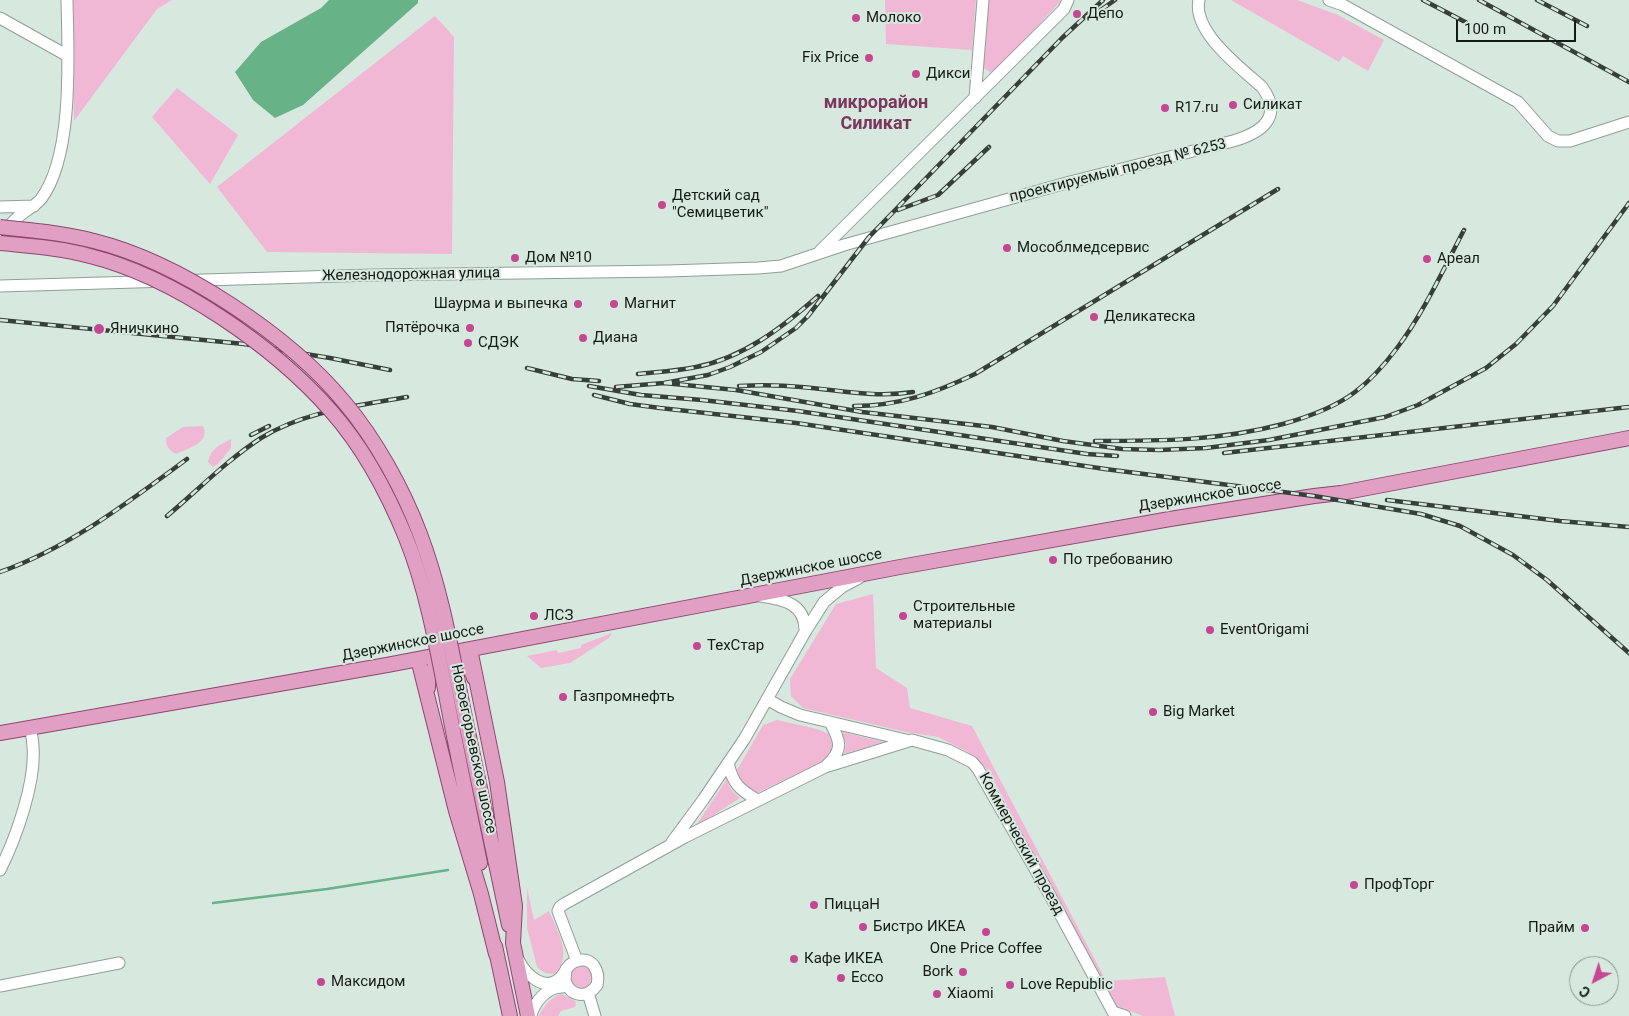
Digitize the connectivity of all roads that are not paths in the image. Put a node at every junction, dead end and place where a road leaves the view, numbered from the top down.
1 (67, 0) edge
2 (983, 0) edge
3 (1068, 0) edge
4 (1199, 0) edge
5 (1329, 0) edge
6 (0, 18) edge
7 (68, 56) junction
8 (976, 98) junction
9 (1629, 122) edge
10 (34, 206) junction
11 (0, 208) edge
12 (17, 218) junction
13 (0, 227) edge
14 (0, 241) edge
15 (819, 252) junction
16 (0, 286) edge
17 (1629, 438) edge
18 (872, 573) junction
19 (756, 595) junction
20 (805, 632) junction
21 (470, 649) junction
22 (418, 659) junction
23 (479, 694) junction
24 (767, 699) junction
25 (429, 701) junction
26 (830, 722) junction
27 (30, 728) junction
28 (0, 733) edge
29 (908, 741) junction
30 (728, 763) junction
31 (825, 767) junction
32 (757, 800) junction
33 (669, 846) junction
34 (0, 870) edge
35 (514, 947) junction
36 (496, 954) junction
37 (577, 961) junction
38 (119, 963) dead end
39 (566, 969) junction
40 (0, 986) edge
41 (572, 991) junction
42 (588, 994) junction
43 (1118, 1015) edge
44 (510, 1016) edge
45 (530, 1016) edge
46 (595, 1016) edge

1 - 7 street
2 - 8 street
3 - 8 street
4 - 15 street, проектируемый проезд № 6253
5 - 9 street
6 - 7 street
7 - 10 street
8 - 15 street
10 - 11 street
10 - 12 street
11 - 12 street
12 - 14 street
13 - 35 main road, Новоегорьевское шоссе, bridge
14 - 36 main road, Новоегорьевское шоссе, bridge
15 - 16 street, Железнодорожная улица
17 - 18 main road, Дзержинское шоссе
18 - 19 main road, Дзержинское шоссе
18 - 20 street
19 - 20 street
19 - 21 main road, Дзержинское шоссе
20 - 24 street
21 - 22 main road, Дзержинское шоссе
21 - 23 main road
22 - 25 main road
22 - 27 main road, Дзержинское шоссе
23 - 25 main road
23 - 35 main road
24 - 26 street
24 - 30 street
25 - 36 main road
26 - 29 street
26 - 31 street
27 - 28 main road, Дзержинское шоссе
27 - 34 street
29 - 31 street, Коммерческий проезд
29 - 43 street, Коммерческий проезд
30 - 32 street
30 - 33 street
31 - 32 street, Коммерческий проезд
32 - 33 street, Коммерческий проезд
33 - 37 street, Коммерческий проезд
35 - 39 street
35 - 45 main road, Новоегорьевское шоссе
36 - 44 main road, Новоегорьевское шоссе
37 - 39 street
37 - 42 street
38 - 40 street
39 - 41 street
41 - 42 street
41 - 45 street
42 - 46 street

